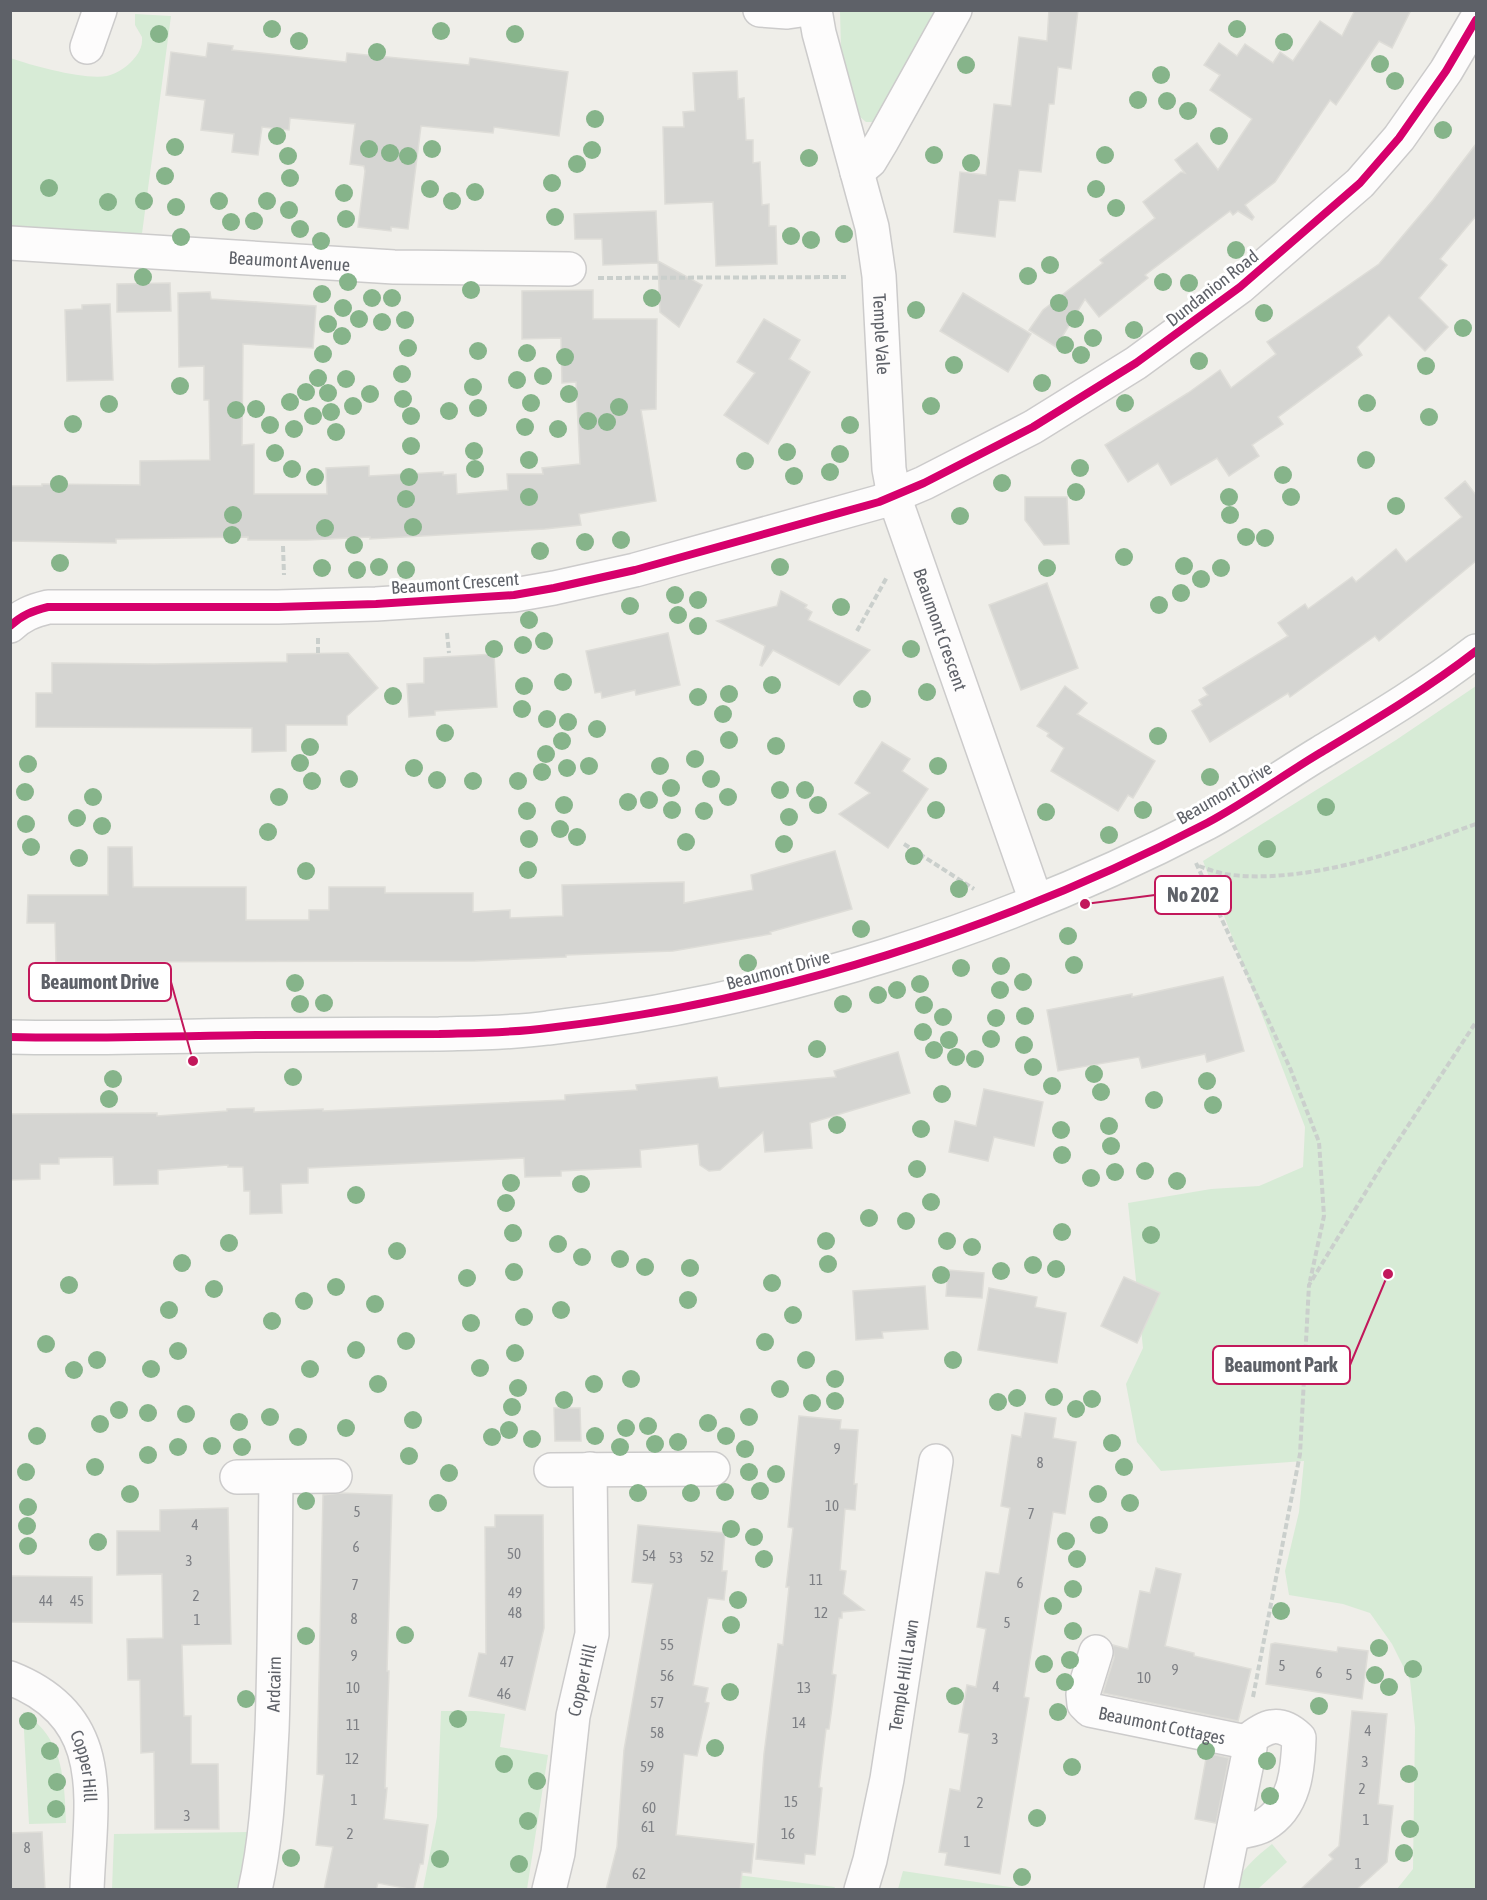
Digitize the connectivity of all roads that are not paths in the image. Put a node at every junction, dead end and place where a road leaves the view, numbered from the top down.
1 (100, 10) edge
2 (760, 10) edge
3 (801, 10) edge
4 (815, 10) edge
5 (955, 10) edge
6 (1476, 20) edge
7 (87, 47) dead end
8 (857, 172) junction
9 (10, 243) edge
10 (569, 269) road end
11 (894, 496) junction
12 (10, 626) edge
13 (1476, 651) edge
14 (1036, 901) junction
15 (10, 1037) edge
16 (936, 1461) dead end
17 (713, 1468) dead end
18 (590, 1469) junction
19 (551, 1470) dead end
20 (335, 1476) dead end
21 (237, 1477) dead end
22 (276, 1477) junction
23 (1096, 1652) dead end
24 (10, 1678) edge
25 (1247, 1749) junction
26 (1233, 1834) junction
27 (87, 1890) edge
28 (255, 1890) edge
29 (549, 1890) edge
30 (861, 1890) edge
31 (1221, 1890) edge

1 - 7 street
2 - 3 street
4 - 8 street, Temple Vale
5 - 8 street
6 - 11 street, Dundanion Road
8 - 11 street, Temple Vale
9 - 10 street, Beaumont Avenue
11 - 12 street, Beaumont Crescent
11 - 14 street, Beaumont Crescent
13 - 14 street, Beaumont Drive
14 - 15 street, Beaumont Drive
16 - 30 street, Temple Hill Lawn
17 - 18 street
18 - 19 street
18 - 29 street, Copper Hill
20 - 22 street
21 - 22 street
22 - 28 street, Ardcairn
23 - 25 street, Beaumont Cottages
24 - 27 street, Copper Hill
25 - 26 street
25 - 26 street
26 - 31 street

